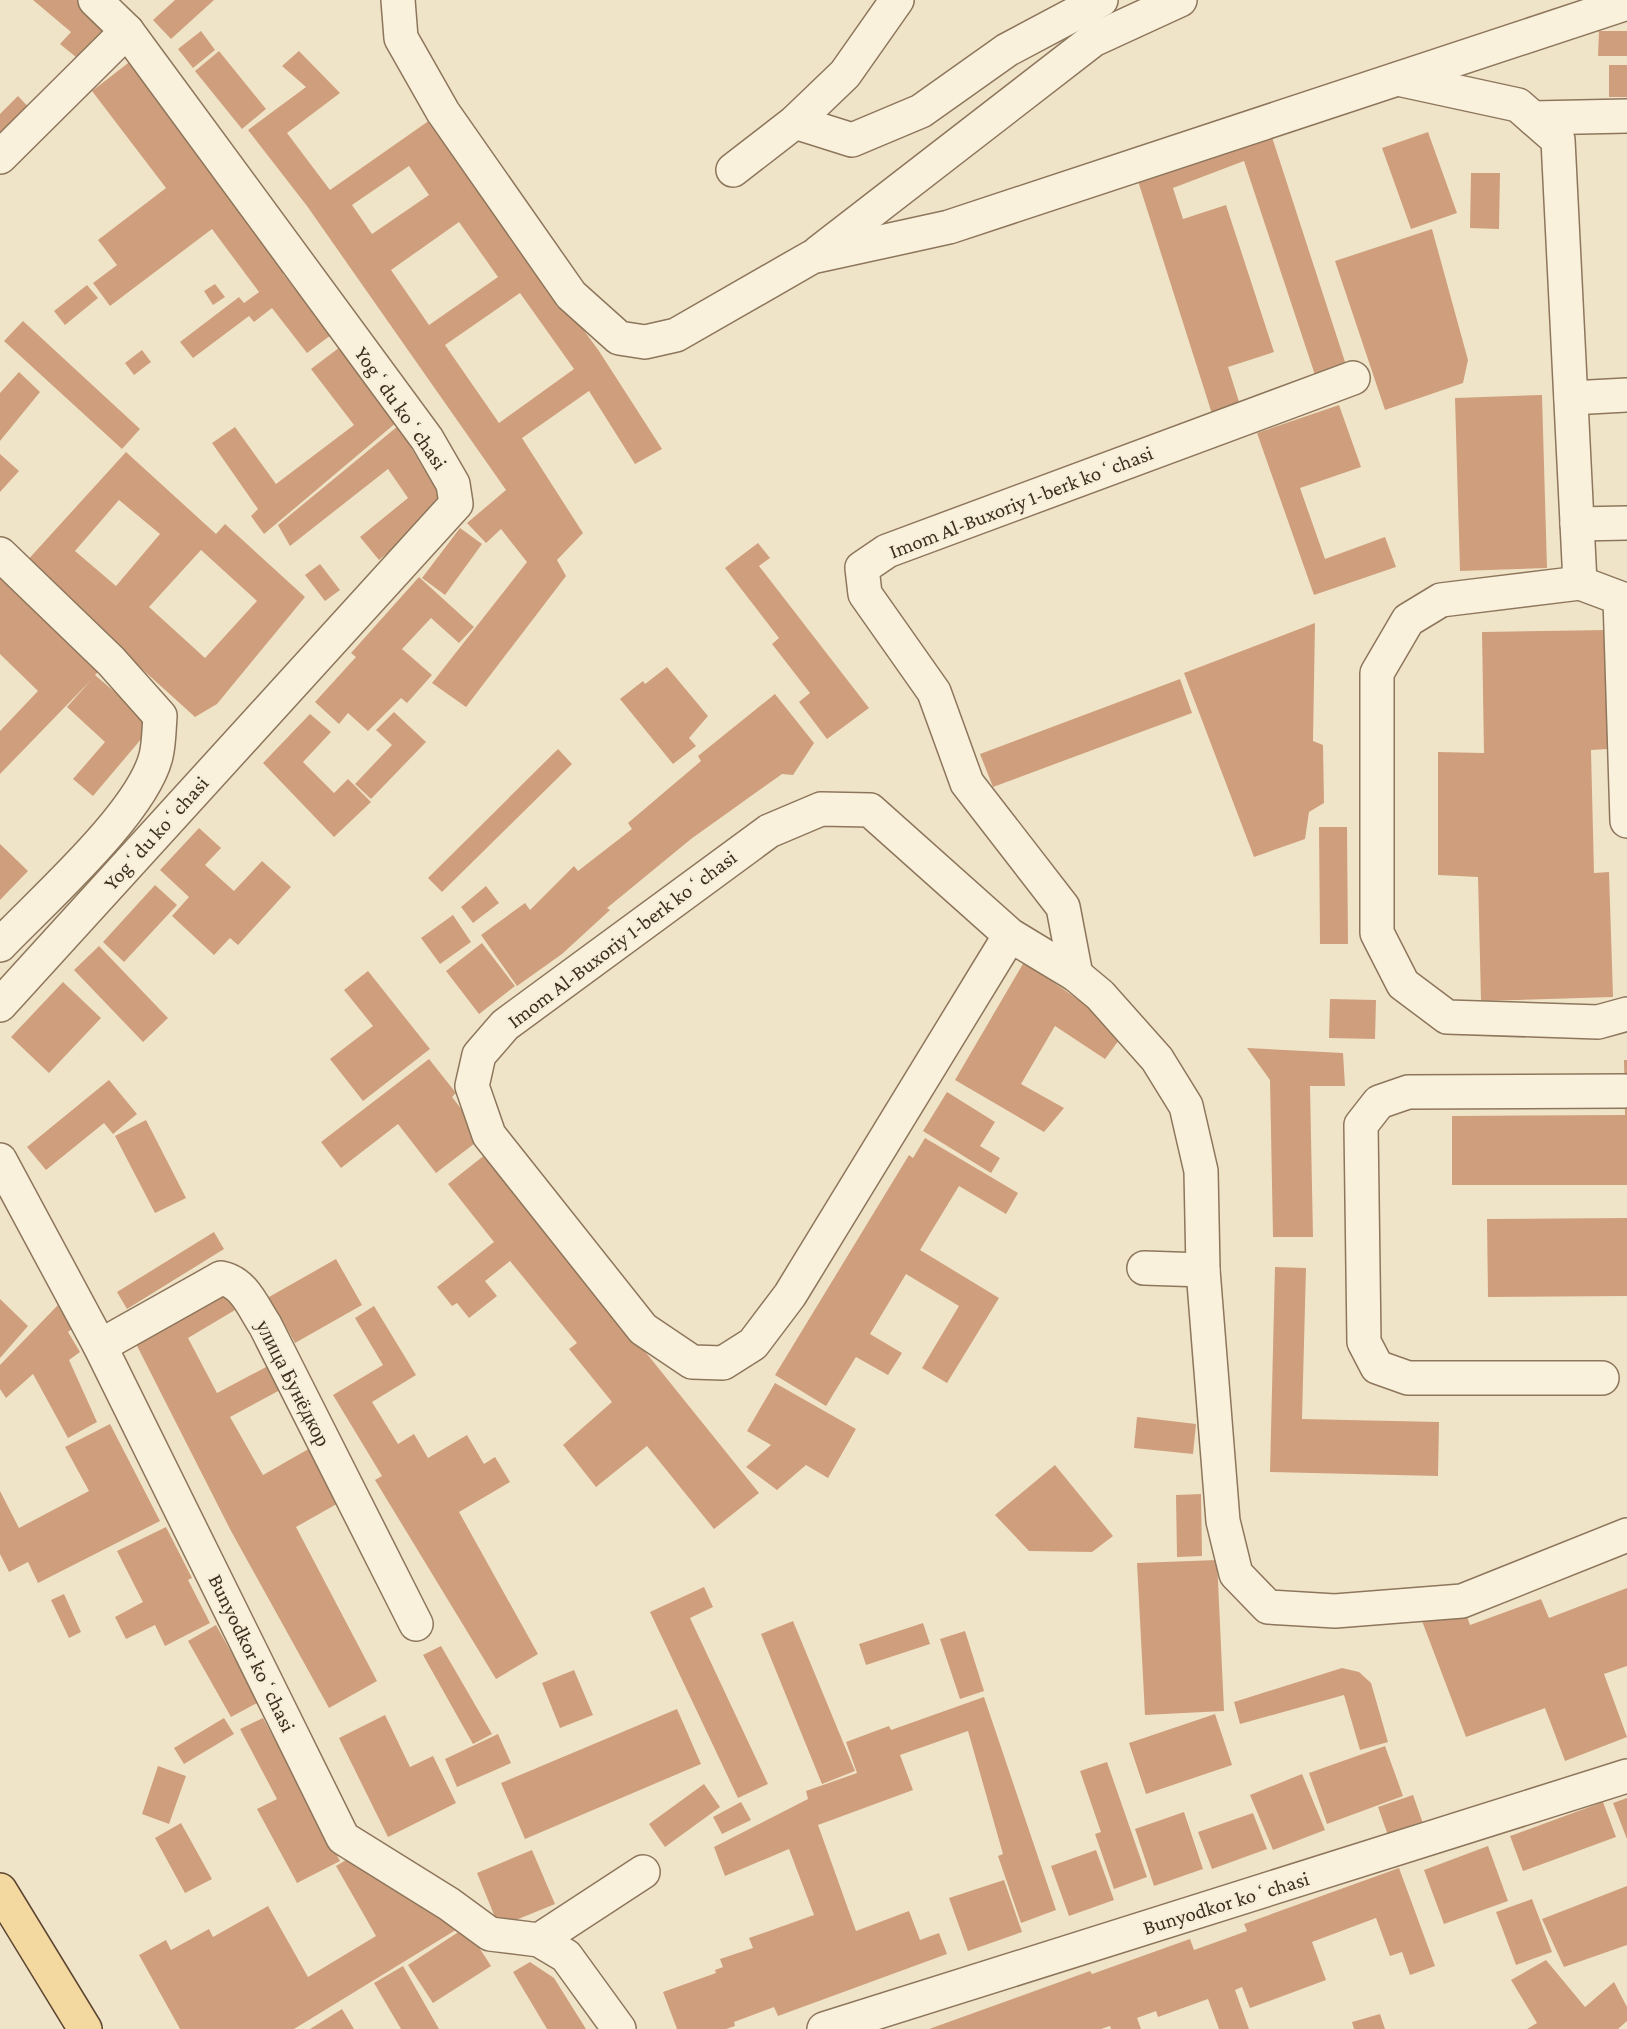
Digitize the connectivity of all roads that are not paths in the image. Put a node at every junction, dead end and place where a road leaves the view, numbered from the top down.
1 (95, 0) edge
2 (398, 0) edge
3 (897, 0) edge
4 (1101, 0) edge
5 (1180, 0) edge
6 (1627, 3) edge
7 (127, 30) junction
8 (1396, 78) junction
9 (1627, 116) edge
10 (1533, 118) junction
11 (795, 122) junction
12 (0, 157) edge
13 (733, 170) dead end
14 (812, 257) junction
15 (1353, 378) dead end
16 (1627, 395) edge
17 (1571, 398) junction
18 (1627, 523) edge
19 (1577, 524) junction
20 (0, 554) edge
21 (1580, 583) junction
22 (1627, 821) edge
23 (1010, 936) junction
24 (0, 945) edge
25 (1076, 975) junction
26 (0, 1005) edge
27 (1627, 1014) edge
28 (1624, 1091) dead end
29 (0, 1160) edge
30 (1144, 1268) dead end
31 (1203, 1270) junction
32 (100, 1346) junction
33 (1602, 1378) dead end
34 (1627, 1535) edge
35 (416, 1624) dead end
36 (1627, 1776) edge
37 (643, 1872) dead end
38 (0, 1890) edge
39 (539, 1940) junction
40 (85, 2029) edge
41 (619, 2029) edge
42 (824, 2029) edge

1 - 7 street
2 - 14 street
3 - 11 street
4 - 11 street
5 - 14 street
6 - 8 street
7 - 12 street
7 - 26 street, Yogʻdu koʻchasi
8 - 10 street
8 - 14 street
9 - 10 street
10 - 17 street
11 - 13 street
15 - 25 street, Imom Al-Buxoriy 1-berk koʻchasi
16 - 17 street
17 - 19 street
18 - 19 street
19 - 21 street
20 - 24 street, Yogʻdu koʻchasi
21 - 22 street
21 - 27 street
23 - 23 street, Imom Al-Buxoriy 1-berk koʻchasi
23 - 25 street, Imom Al-Buxoriy 1-berk koʻchasi
25 - 31 street, Imom Al-Buxoriy 1-berk koʻchasi
28 - 33 street
29 - 32 street, Bunyodkor koʻchasi
30 - 31 street
31 - 34 street, Imom Al-Buxoriy 1-berk koʻchasi
32 - 35 street, улица Бунёдкор
32 - 39 street, Bunyodkor koʻchasi
36 - 42 street, Bunyodkor koʻchasi
37 - 39 street
38 - 40 main road
39 - 41 street, Bunyodkor koʻchasi

